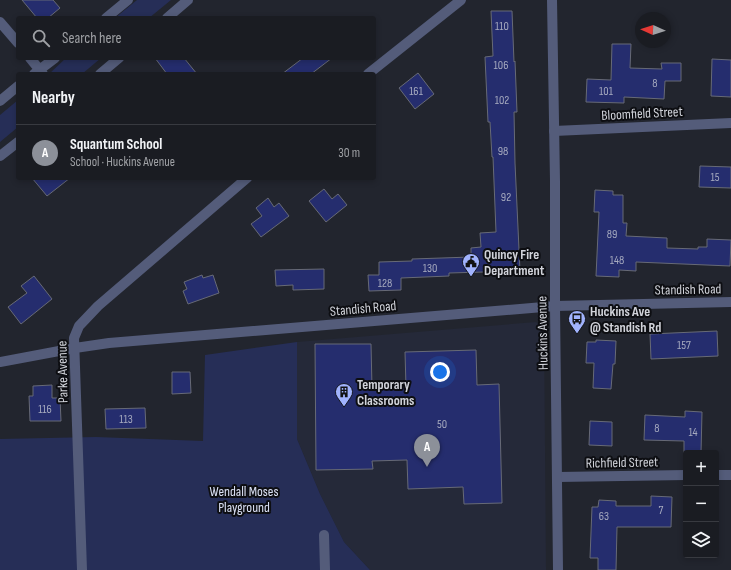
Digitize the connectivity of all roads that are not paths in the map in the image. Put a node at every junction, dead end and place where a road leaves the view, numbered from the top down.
1 (128, 0) edge
2 (188, 0) edge
3 (461, 0) edge
4 (552, 0) edge
5 (108, 16) edge
6 (169, 16) edge
7 (0, 22) edge
8 (16, 42) edge
9 (31, 60) edge
10 (53, 60) edge
11 (117, 60) edge
12 (38, 72) edge
13 (40, 72) edge
14 (102, 72) edge
15 (371, 72) edge
16 (16, 88) edge
17 (0, 101) edge
18 (731, 122) edge
19 (554, 131) junction
20 (16, 144) edge
21 (0, 156) edge
22 (245, 180) edge
23 (731, 302) edge
24 (555, 306) junction
25 (75, 348) junction
26 (0, 362) edge
27 (683, 475) edge
28 (719, 475) edge
29 (731, 475) edge
30 (558, 477) junction
31 (324, 535) dead end
32 (82, 570) edge
33 (325, 570) edge
34 (558, 570) edge

1 - 5 street
2 - 6 street
3 - 15 street
4 - 19 street, Huckins Avenue
7 - 8 street
9 - 12 street
10 - 13 street
11 - 14 street
16 - 17 street
18 - 19 street, Bloomfield Street
19 - 24 street, Huckins Avenue
20 - 21 street
22 - 25 street, Parke Avenue
23 - 24 street, Standish Road
24 - 25 street, Standish Road
24 - 30 street, Huckins Avenue
25 - 26 street, Standish Road
25 - 32 street, Parke Avenue
27 - 30 street, Richfield Street
28 - 29 street
30 - 34 street, Huckins Avenue
31 - 33 street

